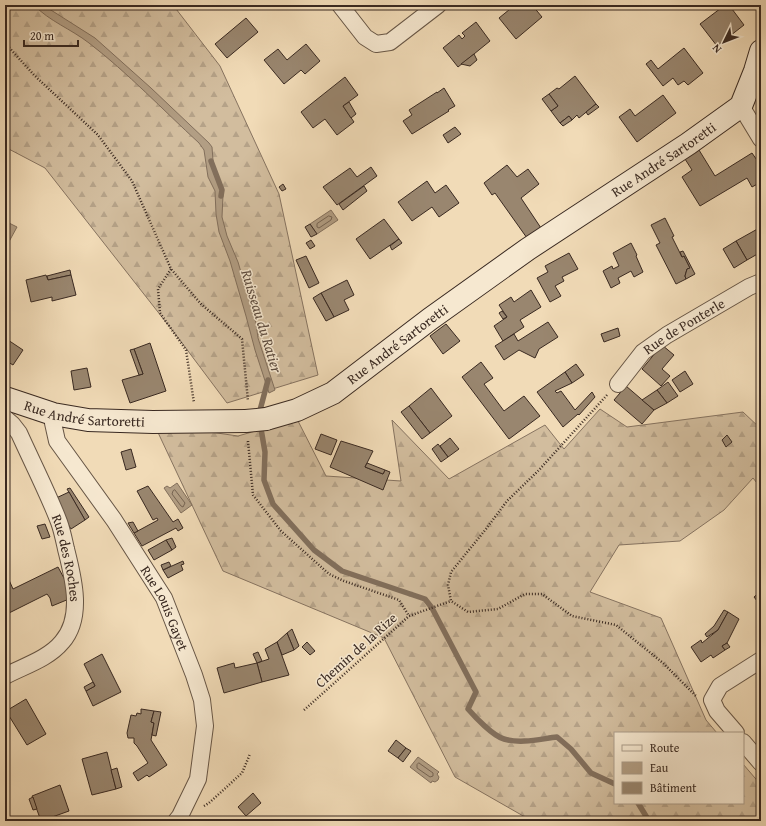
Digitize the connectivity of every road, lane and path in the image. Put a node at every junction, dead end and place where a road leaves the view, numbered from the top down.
1 (340, 5) edge
2 (438, 5) edge
3 (5, 43) edge
4 (761, 51) edge
5 (741, 106) junction
6 (761, 139) edge
7 (172, 269) junction
8 (761, 282) edge
9 (618, 384) joint
10 (5, 398) edge
11 (53, 414) junction
12 (5, 418) edge
13 (252, 420) junction
14 (197, 422) junction
15 (451, 601) junction
16 (409, 616) junction
17 (761, 660) edge
18 (5, 676) edge
19 (712, 700) junction
20 (304, 710) dead end
21 (735, 732) edge
22 (744, 743) edge
23 (250, 754) dead end
24 (761, 764) edge
25 (209, 803) dead end
26 (176, 821) edge

1 - 2 street
3 - 7 path
4 - 5 street
5 - 6 street
5 - 13 street, Rue André Sartoretti
7 - 13 path
7 - 14 path
8 - 9 street, Rue de Ponterle
9 - 15 path
10 - 11 street, Rue André Sartoretti
11 - 14 street, Rue André Sartoretti
11 - 26 street, Rue Louis Gayet
12 - 18 street, Rue des Roches
13 - 14 street, Rue André Sartoretti
13 - 16 path
15 - 16 path, Chemin de la Rize
15 - 19 path
16 - 20 path, Chemin de la Rize
17 - 19 street
19 - 21 street
22 - 24 street
23 - 25 path

